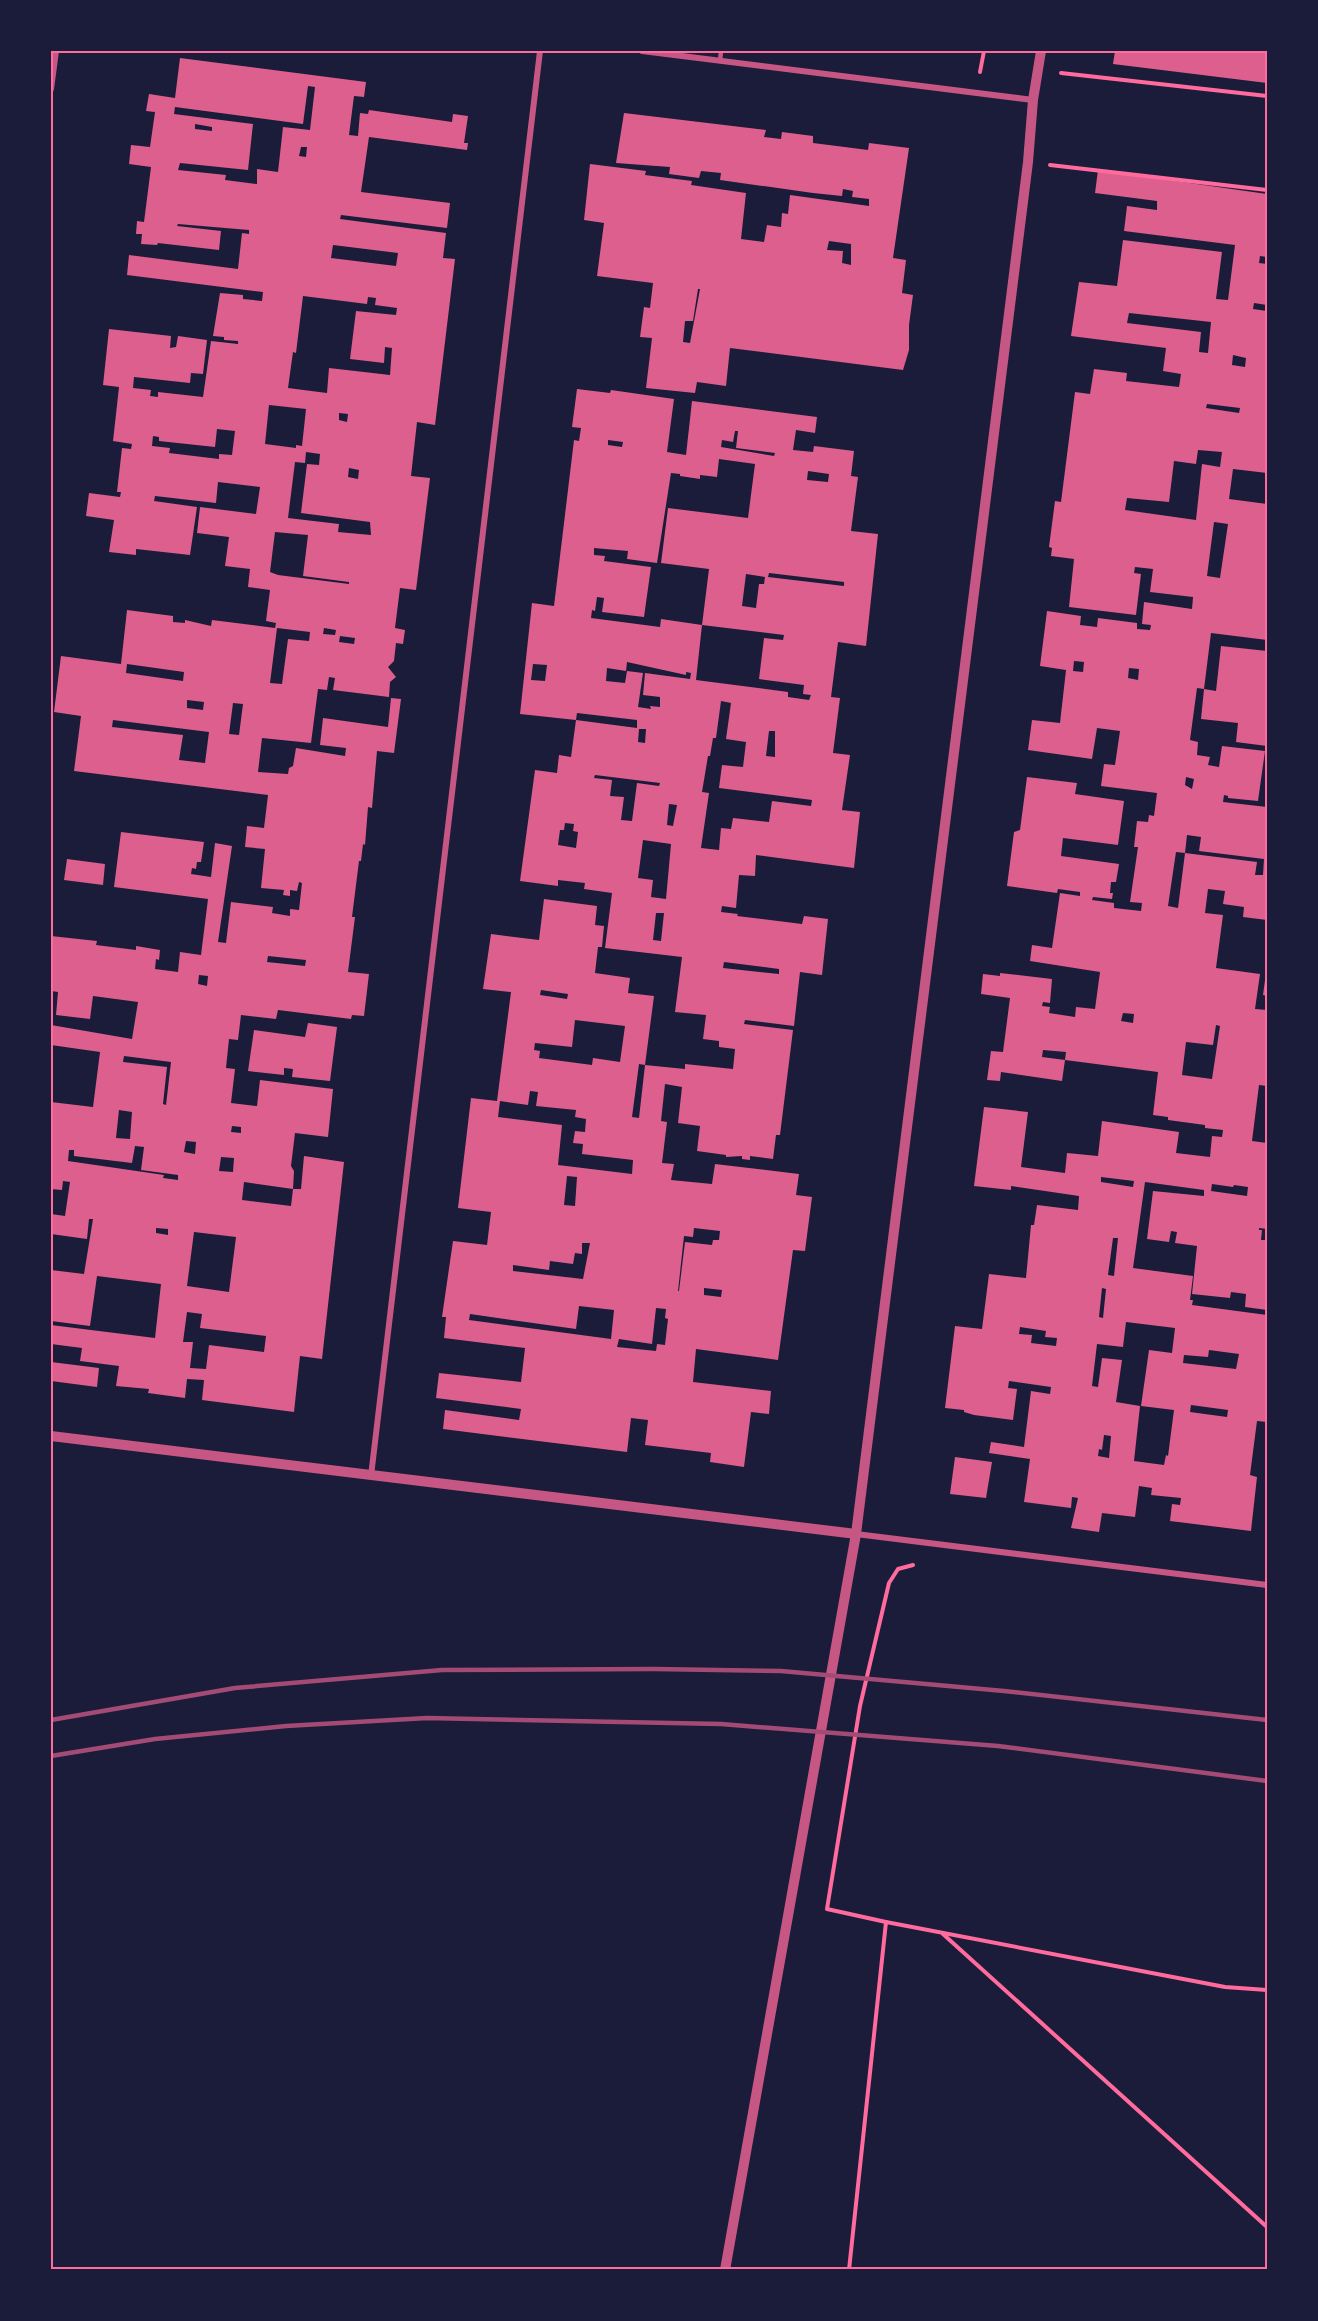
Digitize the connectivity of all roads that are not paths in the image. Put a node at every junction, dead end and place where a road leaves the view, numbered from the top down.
1 (56, 51) edge
2 (540, 51) edge
3 (642, 51) edge
4 (721, 51) edge
5 (1041, 51) edge
6 (720, 61) junction
7 (51, 89) edge
8 (1033, 100) junction
9 (51, 1436) edge
10 (371, 1476) junction
11 (856, 1534) junction
12 (1267, 1585) edge
13 (725, 2270) edge

1 - 7 street
2 - 10 street
3 - 6 street
4 - 6 lane
5 - 8 street
6 - 8 street
8 - 11 street
9 - 10 street
10 - 11 street
11 - 12 street
11 - 13 street

